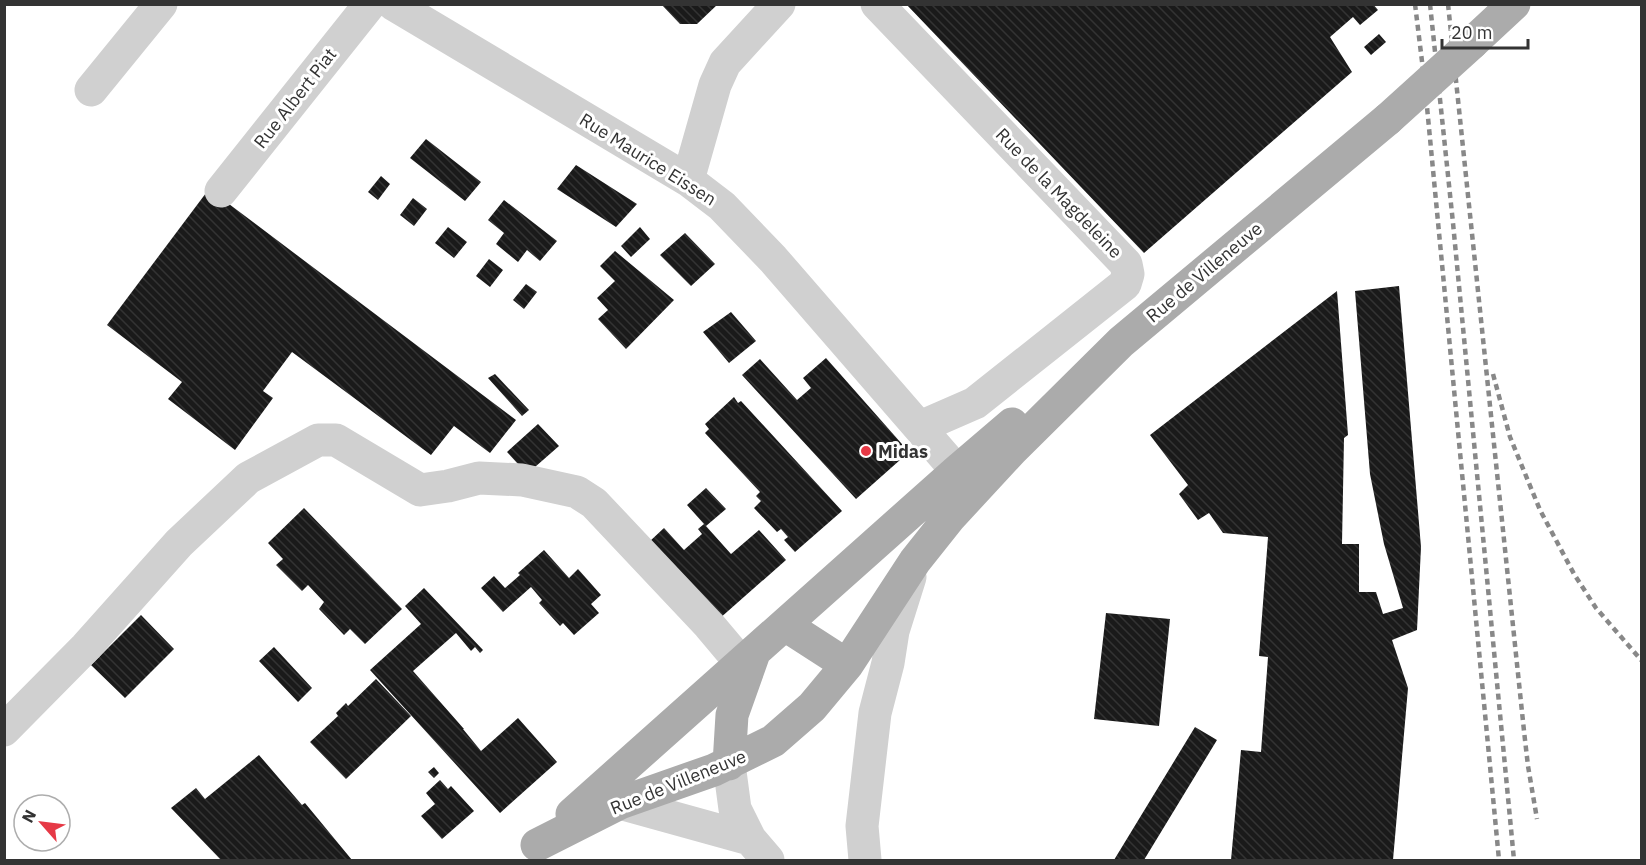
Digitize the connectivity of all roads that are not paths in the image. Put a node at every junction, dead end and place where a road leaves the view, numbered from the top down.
1 (161, 4) edge
2 (369, 4) edge
3 (393, 4) edge
4 (779, 4) edge
5 (877, 4) edge
6 (1514, 4) edge
7 (91, 90) dead end
8 (688, 180) junction
9 (221, 191) dead end
10 (1121, 342) junction
11 (920, 427) junction
12 (957, 471) junction
13 (876, 544) junction
14 (915, 561) junction
15 (892, 596) junction
16 (785, 625) junction
17 (748, 657) junction
18 (847, 665) junction
19 (875, 713) junction
20 (4, 730) edge
21 (729, 764) junction
22 (620, 803) junction
23 (759, 850) edge
24 (528, 853) edge
25 (865, 861) edge

1 - 7 street
2 - 9 street, Rue Albert Piat
3 - 8 street, Rue Maurice Eissen
4 - 8 street
5 - 11 street, Rue de la Magdeleine
6 - 10 main road, Rue de Villeneuve, bridge
8 - 11 street, Rue Maurice Eissen
10 - 12 main road
10 - 14 main road, Rue de Villeneuve
11 - 12 street, Rue Maurice Eissen
12 - 13 main road
13 - 15 main road
13 - 16 main road
14 - 15 main road, Rue de Villeneuve
14 - 19 street, Rue de Villeneuve
15 - 18 main road, Rue de Villeneuve
16 - 17 main road
16 - 18 main road
17 - 20 street
17 - 21 main road
17 - 24 main road
18 - 19 street
18 - 21 main road, Rue de Villeneuve
19 - 25 street, Rue de Villeneuve
21 - 22 main road, Rue de Villeneuve
21 - 23 street
22 - 23 street
22 - 24 main road, Rue de Villeneuve

